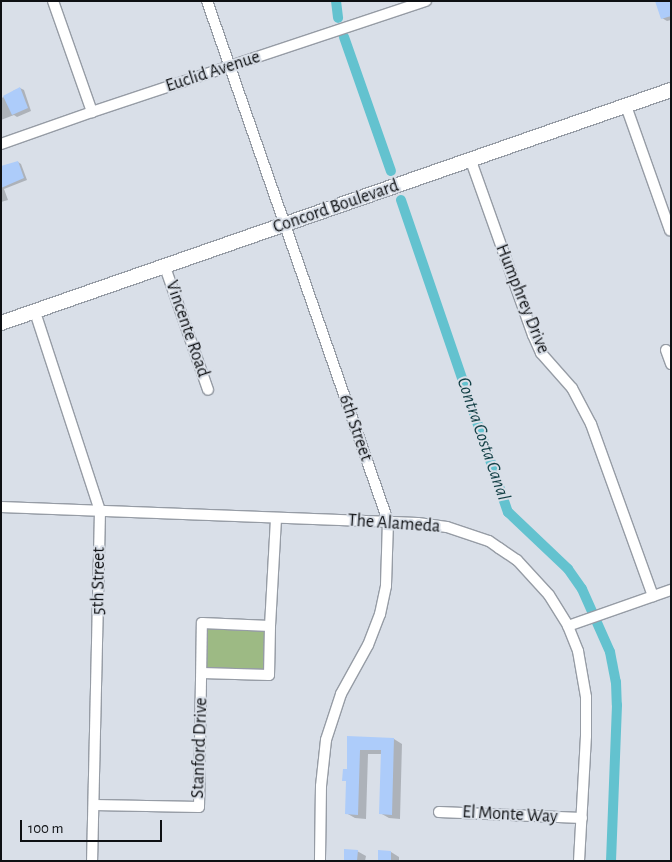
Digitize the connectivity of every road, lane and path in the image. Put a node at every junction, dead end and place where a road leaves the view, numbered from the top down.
1 (53, 1) edge
2 (207, 1) edge
3 (426, 1) edge
4 (229, 66) junction
5 (671, 90) edge
6 (626, 106) junction
7 (92, 112) junction
8 (1, 144) edge
9 (471, 162) junction
10 (285, 224) junction
11 (670, 230) edge
12 (165, 267) junction
13 (35, 312) junction
14 (1, 323) edge
15 (666, 350) dead end
16 (671, 364) edge
17 (208, 390) dead end
18 (1, 507) edge
19 (100, 510) junction
20 (276, 518) junction
21 (388, 521) junction
22 (671, 590) edge
23 (653, 596) junction
24 (270, 626) junction
25 (568, 626) junction
26 (202, 673) junction
27 (94, 805) junction
28 (438, 812) dead end
29 (582, 818) junction
30 (92, 861) edge
31 (320, 861) edge
32 (580, 861) edge

1 - 7 street
2 - 4 street, 6th Street
3 - 4 street, Euclid Avenue
4 - 7 street, Euclid Avenue
4 - 10 street, 6th Street
5 - 6 street, Concord Boulevard
6 - 9 street, Concord Boulevard
6 - 11 street
7 - 8 street, Euclid Avenue
9 - 10 street, Concord Boulevard
9 - 23 street, Humphrey Drive
10 - 12 street, Concord Boulevard
10 - 21 street, 6th Street
12 - 13 street, Concord Boulevard
12 - 17 street, Vincente Road
13 - 14 street, Concord Boulevard
13 - 19 street, 5th Street
15 - 16 street
18 - 19 street, The Alameda
19 - 20 street, The Alameda
19 - 27 street, 5th Street
20 - 21 street, The Alameda
20 - 24 street, Stanford Drive
21 - 25 street, The Alameda
21 - 31 street, 6th Street
22 - 23 street
23 - 25 street
24 - 26 street, Stanford Drive
24 - 26 street, Stanford Drive
25 - 29 street, The Alameda
26 - 27 street, Stanford Drive
27 - 30 street, 5th Street
28 - 29 street, El Monte Way
29 - 32 street, The Alameda

